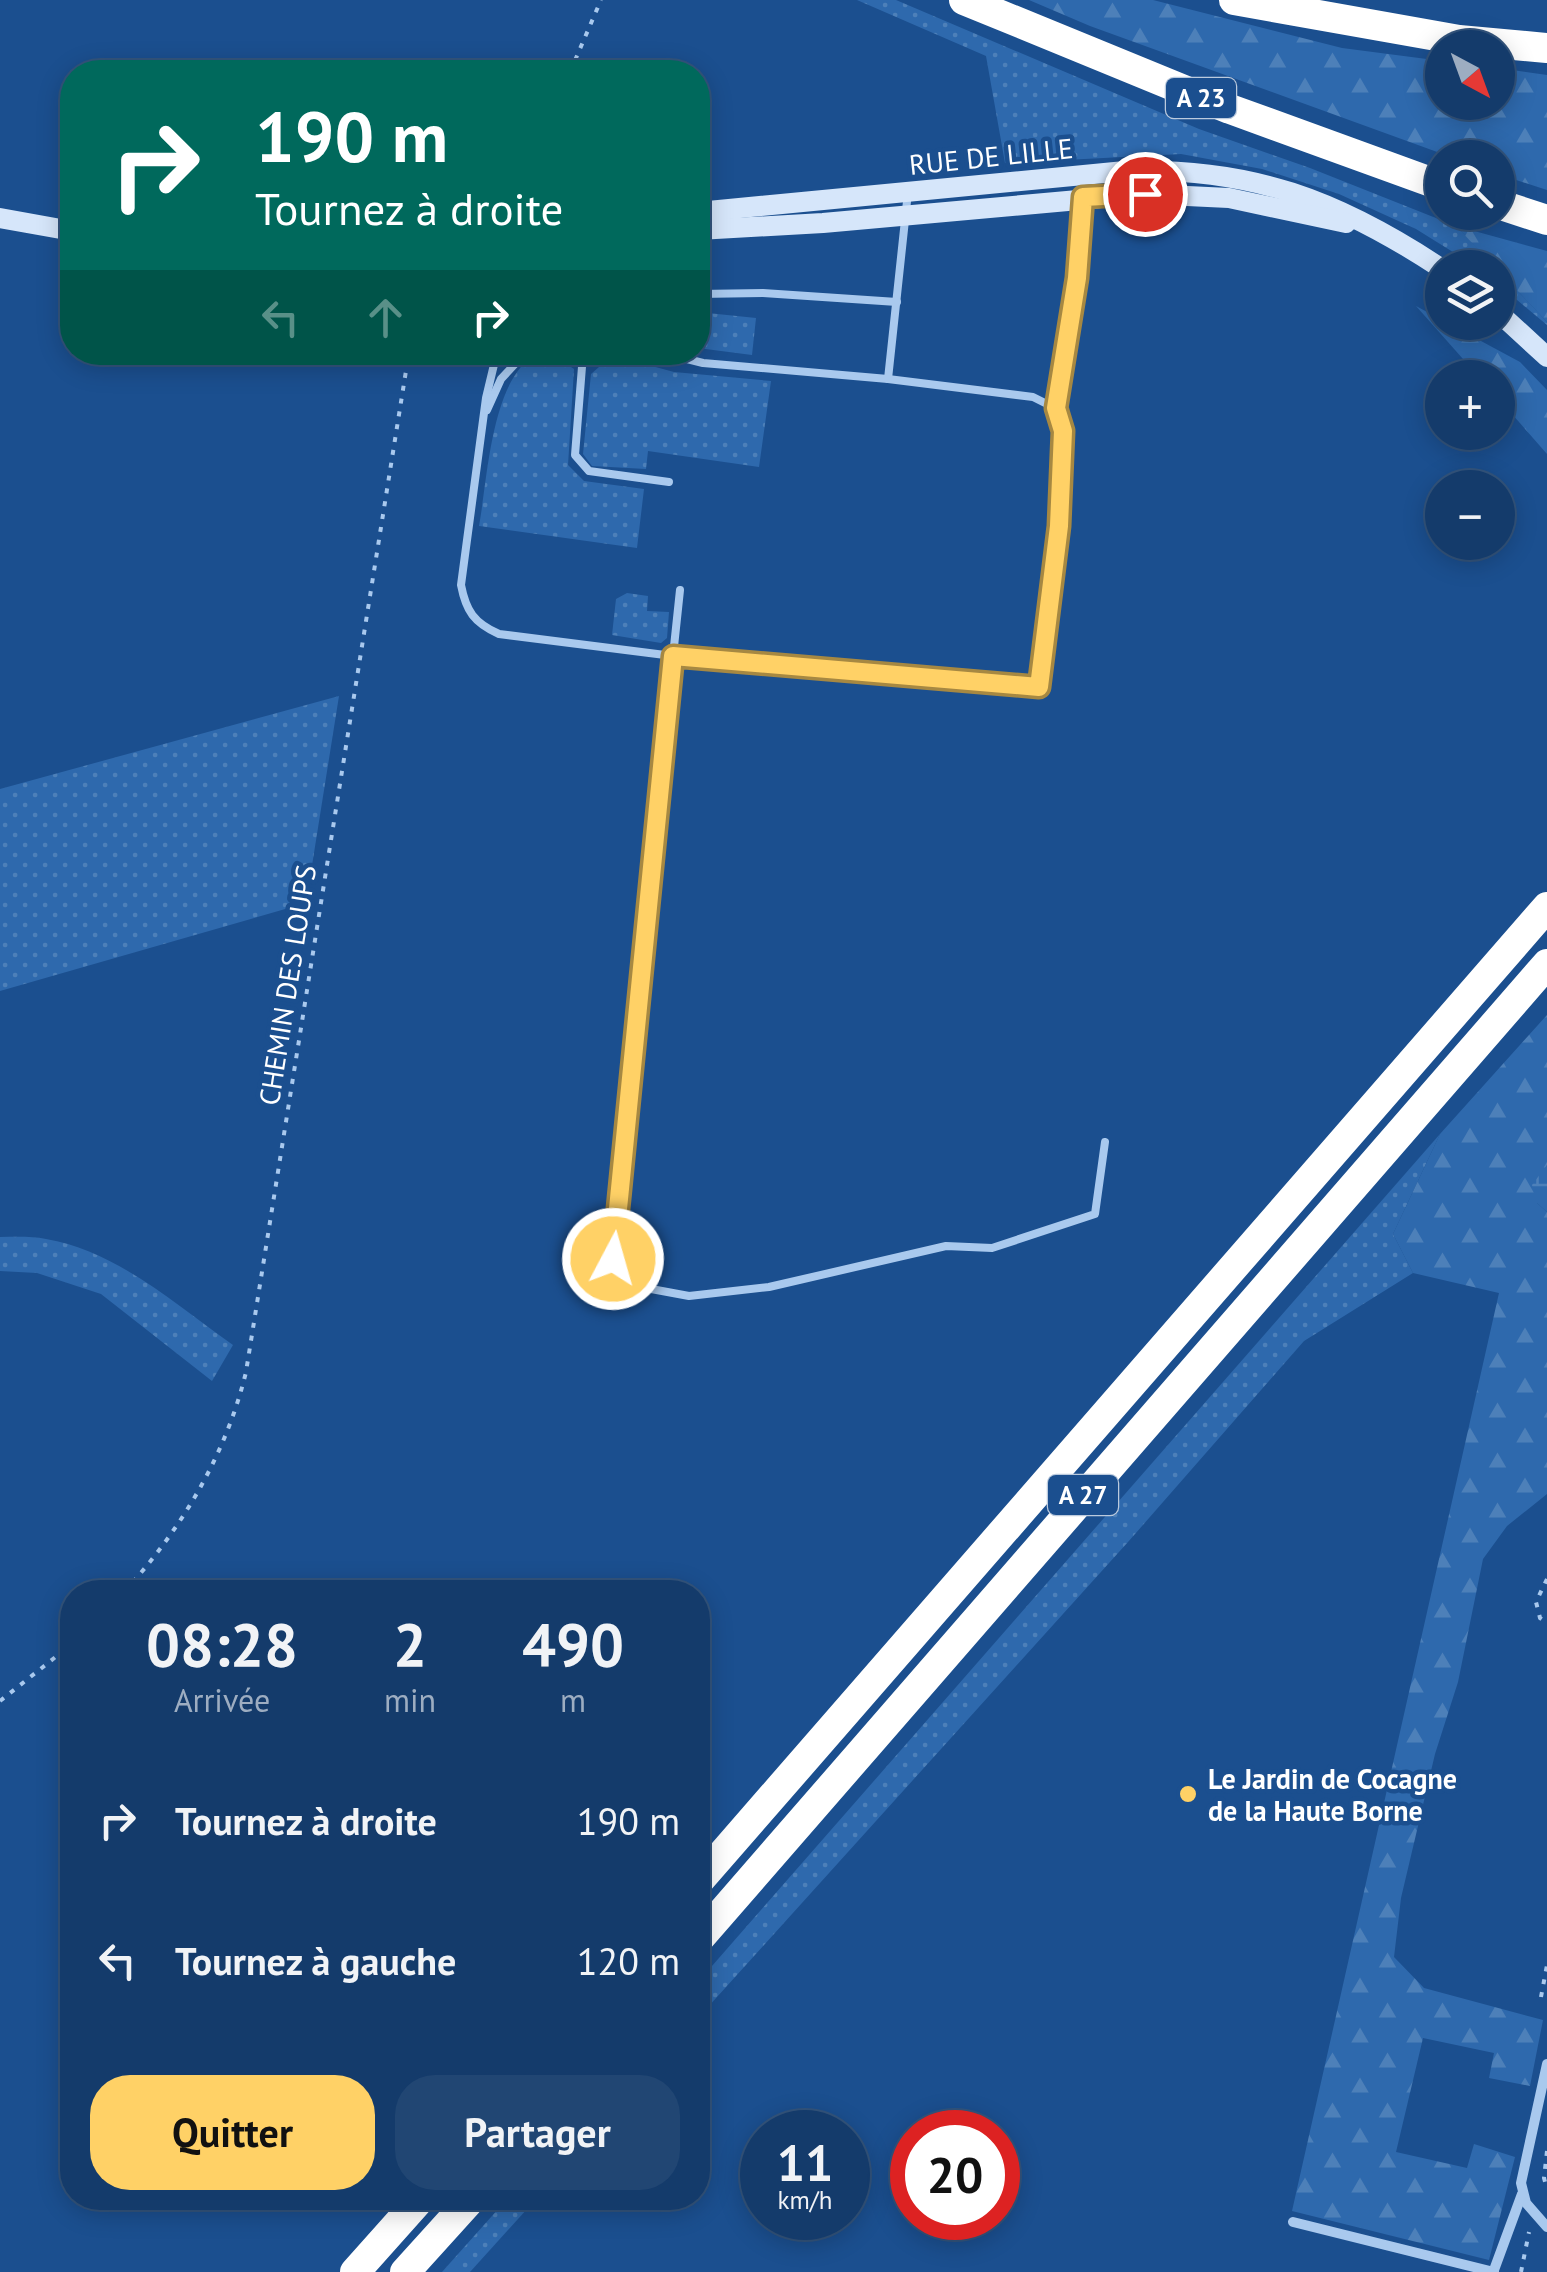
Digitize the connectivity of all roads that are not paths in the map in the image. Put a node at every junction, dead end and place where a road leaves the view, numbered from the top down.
1 (964, 0) edge
2 (1234, 0) edge
3 (1547, 48) edge
4 (1425, 180) edge
5 (908, 192) junction
6 (1083, 197) junction
7 (1515, 210) edge
8 (710, 211) edge
9 (906, 215) junction
10 (0, 218) edge
11 (1547, 220) edge
12 (60, 229) edge
13 (710, 229) edge
14 (1398, 242) junction
15 (1425, 259) edge
16 (710, 294) edge
17 (897, 302) junction
18 (1515, 328) edge
19 (1547, 357) edge
20 (710, 364) edge
21 (493, 365) edge
22 (514, 365) edge
23 (579, 365) edge
24 (888, 380) junction
25 (1056, 408) junction
26 (485, 414) junction
27 (669, 482) dead end
28 (680, 590) dead end
29 (673, 656) junction
30 (1547, 907) edge
31 (1547, 964) edge
32 (1547, 975) edge
33 (1470, 1051) junction
34 (1105, 1142) dead end
35 (710, 1868) edge
36 (710, 1926) edge
37 (1547, 2064) edge
38 (1522, 2193) junction
39 (410, 2210) edge
40 (461, 2210) edge
41 (1293, 2222) dead end
42 (1547, 2227) edge
43 (1494, 2271) edge
44 (355, 2272) edge
45 (405, 2272) edge

1 - 4 highway, A 23
2 - 3 highway
5 - 8 main road, RUE DE LILLE
5 - 9 lane
5 - 14 main road, RUE DE LILLE
6 - 9 main road, RUE DE LILLE
6 - 14 main road, RUE DE LILLE
6 - 25 lane
7 - 11 highway
9 - 13 main road, RUE DE LILLE
9 - 17 lane
10 - 12 main road
14 - 15 main road, RUE DE LILLE
16 - 17 lane
17 - 24 lane
18 - 19 main road
20 - 24 lane
21 - 26 lane
22 - 26 lane
23 - 27 lane
24 - 25 lane
25 - 29 lane
26 - 29 lane
28 - 29 lane
29 - 34 lane
30 - 35 highway, A 27
31 - 33 highway, A 27
32 - 33 highway
33 - 36 highway, A 27
37 - 38 street
38 - 42 street
38 - 43 street
39 - 44 highway
40 - 45 highway
41 - 43 street

